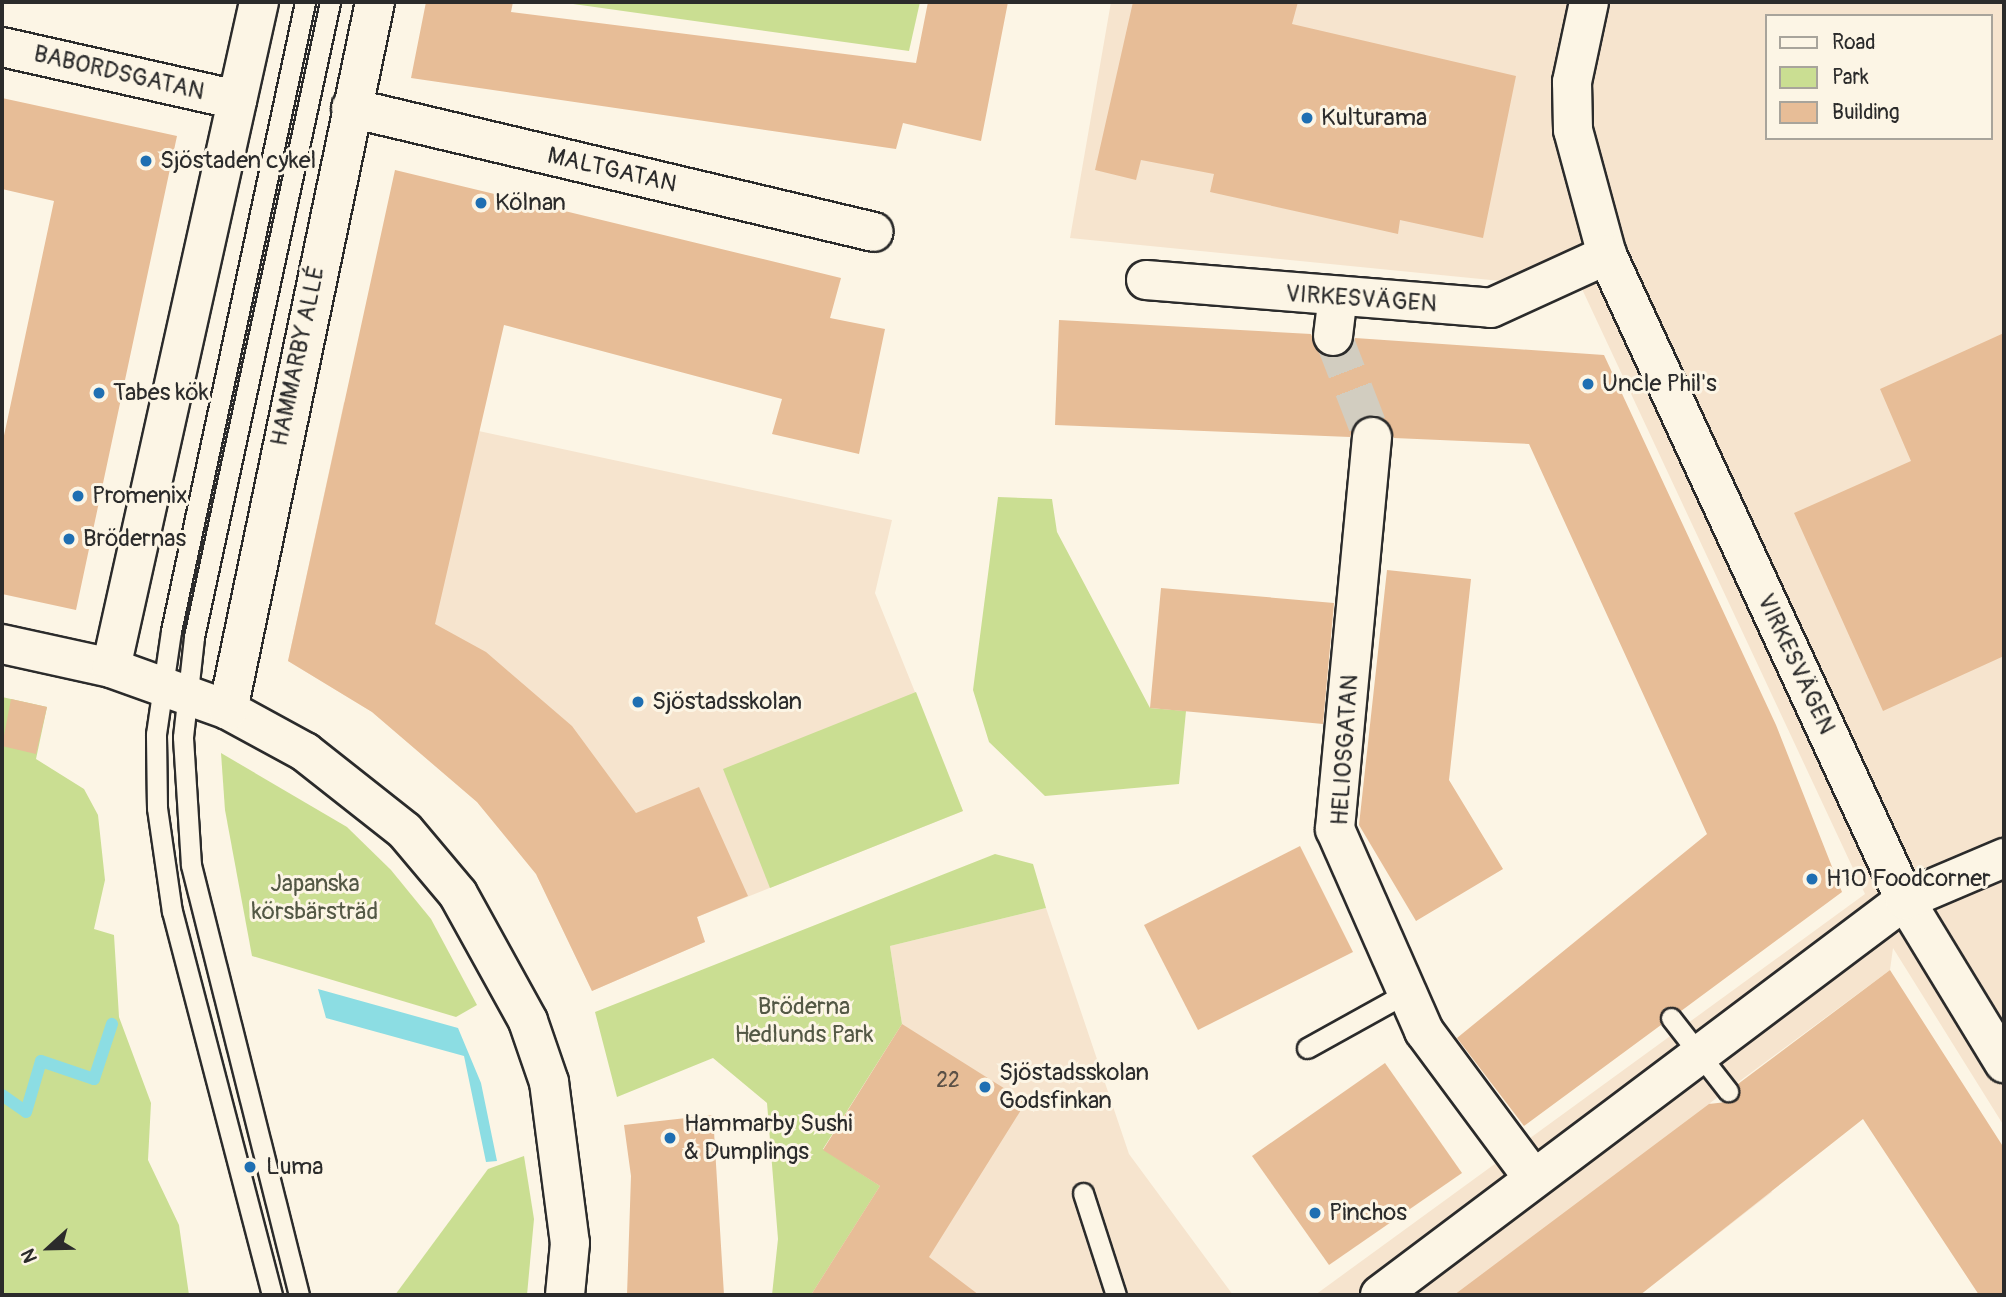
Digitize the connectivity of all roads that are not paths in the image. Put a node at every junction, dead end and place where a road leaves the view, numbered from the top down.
1 (259, 2) edge
2 (305, 2) edge
3 (330, 2) edge
4 (375, 2) edge
5 (1589, 2) edge
6 (2, 47) edge
7 (237, 100) junction
8 (351, 108) junction
9 (874, 232) dead end
10 (1607, 255) junction
11 (1146, 280) dead end
12 (1338, 298) junction
13 (1333, 336) tunnel mouth
14 (1372, 437) tunnel mouth
15 (2, 644) edge
16 (111, 668) junction
17 (173, 690) junction
18 (228, 710) junction
19 (2004, 858) edge
20 (1905, 900) junction
21 (1408, 992) junction
22 (1671, 1018) dead end
23 (1307, 1048) dead end
24 (1699, 1055) junction
25 (2004, 1063) edge
26 (1728, 1091) dead end
27 (1533, 1178) junction
28 (1083, 1193) dead end
29 (272, 1295) edge
30 (299, 1295) edge
31 (565, 1295) edge
32 (1116, 1295) edge
33 (1380, 1295) edge

1 - 7 street
2 - 17 lane
3 - 17 lane
4 - 8 street, HAMMARBY ALLÉ
5 - 10 street, VIRKESVÄGEN
6 - 7 street, BABORDSGATAN
7 - 16 street
8 - 9 street, MALTGATAN
8 - 18 street, HAMMARBY ALLÉ
10 - 12 street, VIRKESVÄGEN
10 - 20 street, VIRKESVÄGEN
11 - 12 street, VIRKESVÄGEN
12 - 13 street
14 - 21 street, HELIOSGATAN
15 - 16 street
16 - 17 street
17 - 18 street
17 - 29 lane
17 - 30 lane
18 - 31 street
19 - 20 street
20 - 24 street
20 - 25 street, VIRKESVÄGEN
21 - 23 lane
21 - 27 street, HELIOSGATAN
22 - 24 lane
24 - 26 lane
24 - 27 street
27 - 33 street
28 - 32 lane

